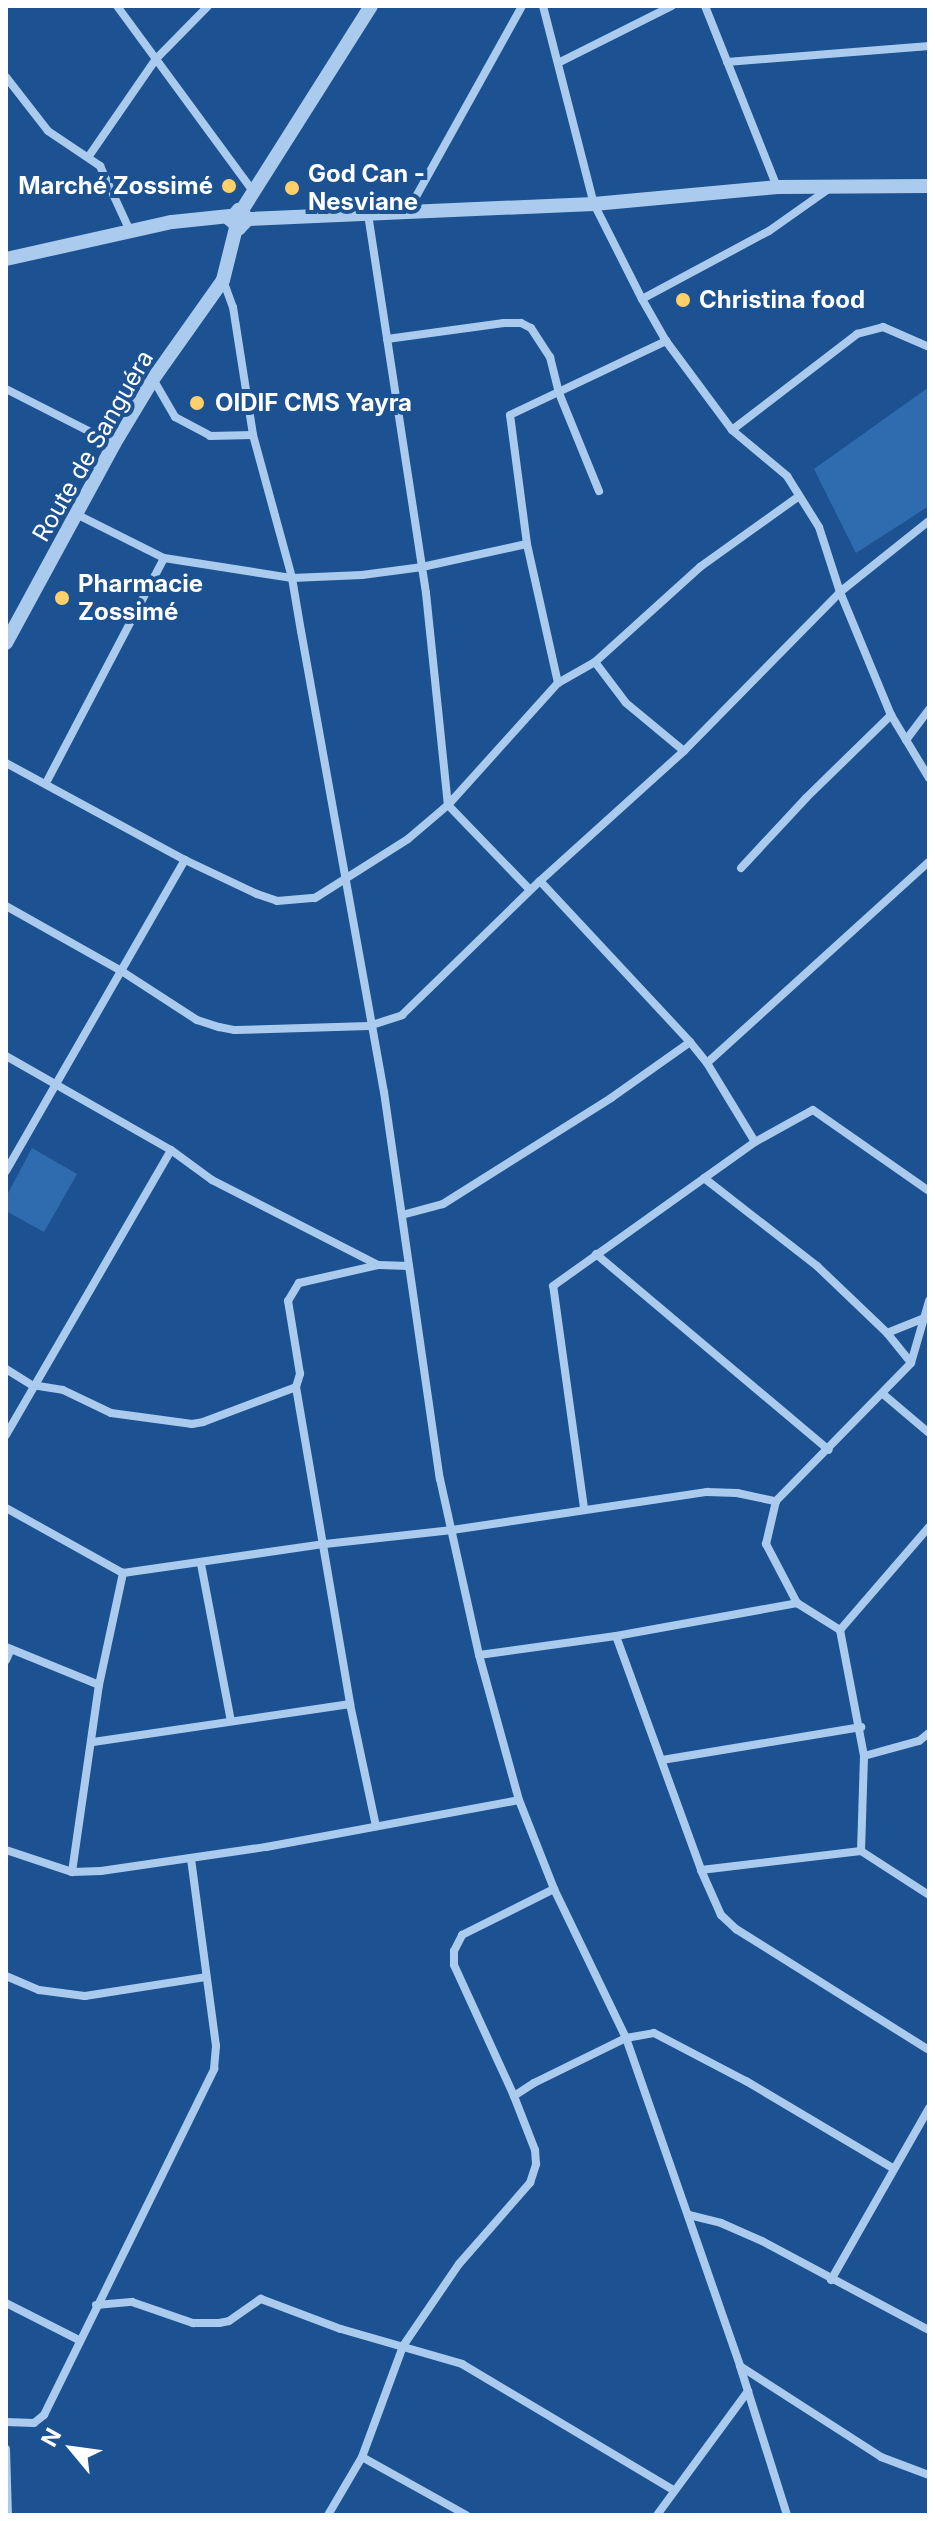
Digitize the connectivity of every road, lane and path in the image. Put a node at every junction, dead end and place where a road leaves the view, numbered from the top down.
1 (117, 6) edge
2 (208, 6) edge
3 (371, 6) edge
4 (522, 6) edge
5 (543, 6) edge
6 (672, 6) edge
7 (705, 6) edge
8 (929, 46) edge
9 (156, 59) junction
10 (560, 62) junction
11 (727, 62) junction
12 (6, 77) edge
13 (89, 156) junction
14 (833, 185) junction
15 (929, 186) edge
16 (777, 187) junction
17 (253, 191) junction
18 (594, 204) junction
19 (407, 212) junction
20 (368, 214) junction
21 (239, 218) junction
22 (130, 231) junction
23 (6, 259) edge
24 (223, 280) junction
25 (642, 299) junction
26 (387, 339) junction
27 (666, 341) junction
28 (929, 347) edge
29 (153, 379) junction
30 (6, 389) edge
31 (559, 393) junction
32 (732, 430) junction
33 (253, 435) junction
34 (114, 444) junction
35 (599, 491) dead end
36 (799, 496) junction
37 (78, 515) junction
38 (929, 521) edge
39 (527, 544) junction
40 (164, 558) junction
41 (422, 567) junction
42 (292, 578) junction
43 (840, 592) junction
44 (6, 643) edge
45 (595, 662) junction
46 (558, 683) junction
47 (929, 709) edge
48 (891, 715) junction
49 (906, 740) junction
50 (684, 751) junction
51 (6, 763) edge
52 (929, 778) edge
53 (46, 783) junction
54 (448, 805) junction
55 (185, 860) junction
56 (929, 862) edge
57 (741, 868) dead end
58 (540, 881) junction
59 (345, 882) junction
60 (530, 890) junction
61 (6, 906) edge
62 (123, 972) junction
63 (369, 1026) junction
64 (690, 1042) junction
65 (6, 1056) edge
66 (707, 1063) junction
67 (58, 1085) junction
68 (755, 1142) junction
69 (171, 1150) junction
70 (6, 1171) edge
71 (704, 1178) junction
72 (929, 1191) edge
73 (402, 1215) junction
74 (596, 1254) junction
75 (378, 1265) junction
76 (409, 1266) junction
77 (929, 1301) edge
78 (927, 1317) edge
79 (887, 1333) junction
80 (911, 1363) junction
81 (6, 1369) edge
82 (32, 1385) junction
83 (296, 1387) junction
84 (883, 1394) junction
85 (929, 1433) edge
86 (6, 1435) edge
87 (829, 1450) junction
88 (776, 1501) junction
89 (6, 1508) edge
90 (584, 1508) junction
91 (929, 1527) edge
92 (452, 1530) junction
93 (926, 1536) edge
94 (325, 1544) junction
95 (201, 1564) junction
96 (123, 1573) junction
97 (797, 1603) junction
98 (840, 1630) junction
99 (616, 1636) junction
100 (8, 1648) edge
101 (479, 1655) junction
102 (6, 1660) edge
103 (99, 1685) junction
104 (350, 1704) junction
105 (231, 1721) junction
106 (861, 1727) junction
107 (929, 1733) edge
108 (93, 1742) junction
109 (864, 1756) junction
110 (662, 1760) junction
111 (519, 1800) junction
112 (376, 1826) junction
113 (6, 1850) edge
114 (861, 1851) junction
115 (191, 1859) junction
116 (701, 1870) junction
117 (72, 1872) junction
118 (554, 1889) junction
119 (929, 1895) edge
120 (6, 1976) edge
121 (206, 1977) junction
122 (626, 2038) junction
123 (929, 2050) edge
124 (514, 2096) junction
125 (929, 2108) edge
126 (894, 2169) junction
127 (689, 2215) junction
128 (831, 2280) junction
129 (6, 2303) edge
130 (96, 2305) junction
131 (929, 2330) edge
132 (79, 2340) junction
133 (403, 2346) junction
134 (740, 2366) junction
135 (748, 2391) junction
136 (6, 2422) edge
137 (6, 2449) edge
138 (362, 2457) junction
139 (929, 2475) edge
140 (673, 2490) junction
141 (8, 2515) edge
142 (328, 2515) edge
143 (466, 2515) edge
144 (657, 2515) edge
145 (787, 2515) edge

1 - 9 street
2 - 9 street
3 - 17 street, Route de Sanguéra
4 - 19 street
5 - 10 street
6 - 10 street
7 - 11 street
8 - 11 street
9 - 13 street
9 - 17 street
10 - 18 street
11 - 16 street
12 - 13 street
13 - 22 street
14 - 15 street
14 - 16 street
14 - 25 street
16 - 18 street
17 - 21 street, Route de Sanguéra
18 - 19 street
18 - 25 street
19 - 20 street
20 - 21 street
20 - 26 street
21 - 22 street
21 - 24 street, Route de Sanguéra
22 - 23 street
24 - 29 street, Route de Sanguéra
24 - 33 street
25 - 27 street
26 - 31 street
26 - 41 street
27 - 31 street
27 - 32 street
28 - 32 street
29 - 33 street
29 - 34 street, Route de Sanguéra
30 - 34 street
31 - 35 street
31 - 39 street
32 - 36 street
33 - 42 street
34 - 37 street, Route de Sanguéra
36 - 43 street
36 - 45 street
37 - 40 street
37 - 44 street, Route de Sanguéra
38 - 43 street
39 - 41 street
39 - 46 street
40 - 42 street
40 - 53 street
41 - 42 street
41 - 54 street
42 - 59 street
43 - 48 street
43 - 50 street
45 - 46 street
45 - 50 street
46 - 54 street
47 - 49 street
48 - 49 street
48 - 57 street
49 - 52 street
50 - 58 street
51 - 53 street
53 - 55 street
54 - 59 street
54 - 60 street
55 - 59 street
55 - 62 street
56 - 66 street
58 - 60 street
58 - 64 street
59 - 63 street
60 - 63 street
61 - 62 street
62 - 63 street
62 - 67 street
63 - 73 street
64 - 66 street
64 - 73 street
65 - 67 street
66 - 68 street
67 - 69 street
67 - 70 street
68 - 71 street
68 - 72 street
69 - 75 street
69 - 82 street
71 - 74 street
71 - 79 street
73 - 76 street
74 - 87 street
74 - 90 street
75 - 76 street
75 - 83 street
76 - 92 street
77 - 78 street
78 - 79 street
78 - 80 street
79 - 80 street
80 - 84 street
81 - 82 street
82 - 83 street
82 - 86 street
83 - 94 street
84 - 85 street
84 - 87 street
87 - 88 street
88 - 90 street
88 - 97 street
89 - 96 street
90 - 92 street
91 - 93 street
92 - 94 street
92 - 101 street
93 - 98 street
94 - 95 street
94 - 104 street
95 - 96 street
95 - 105 street
96 - 103 street
97 - 98 street
97 - 99 street
98 - 106 street
99 - 101 street
99 - 110 street
100 - 102 street
100 - 103 street
101 - 111 street
103 - 108 street
104 - 105 street
104 - 112 street
105 - 108 street
106 - 109 street
106 - 110 street
107 - 109 street
108 - 117 street
109 - 114 street
110 - 116 street
111 - 112 street
111 - 118 street
112 - 115 street
113 - 117 street
114 - 116 street
114 - 119 street
115 - 117 street
115 - 121 street
116 - 123 street
118 - 122 street
118 - 124 street
120 - 121 street
121 - 130 street
122 - 124 street
122 - 126 street
122 - 127 street
124 - 133 street
125 - 126 street
126 - 128 street
127 - 128 street
127 - 134 street
128 - 131 street
129 - 132 street
130 - 132 street
130 - 133 street
132 - 136 street
133 - 138 street
133 - 140 street
134 - 135 street
134 - 139 street
135 - 140 street
135 - 145 street
137 - 141 street
138 - 142 street
138 - 143 street
140 - 144 street

